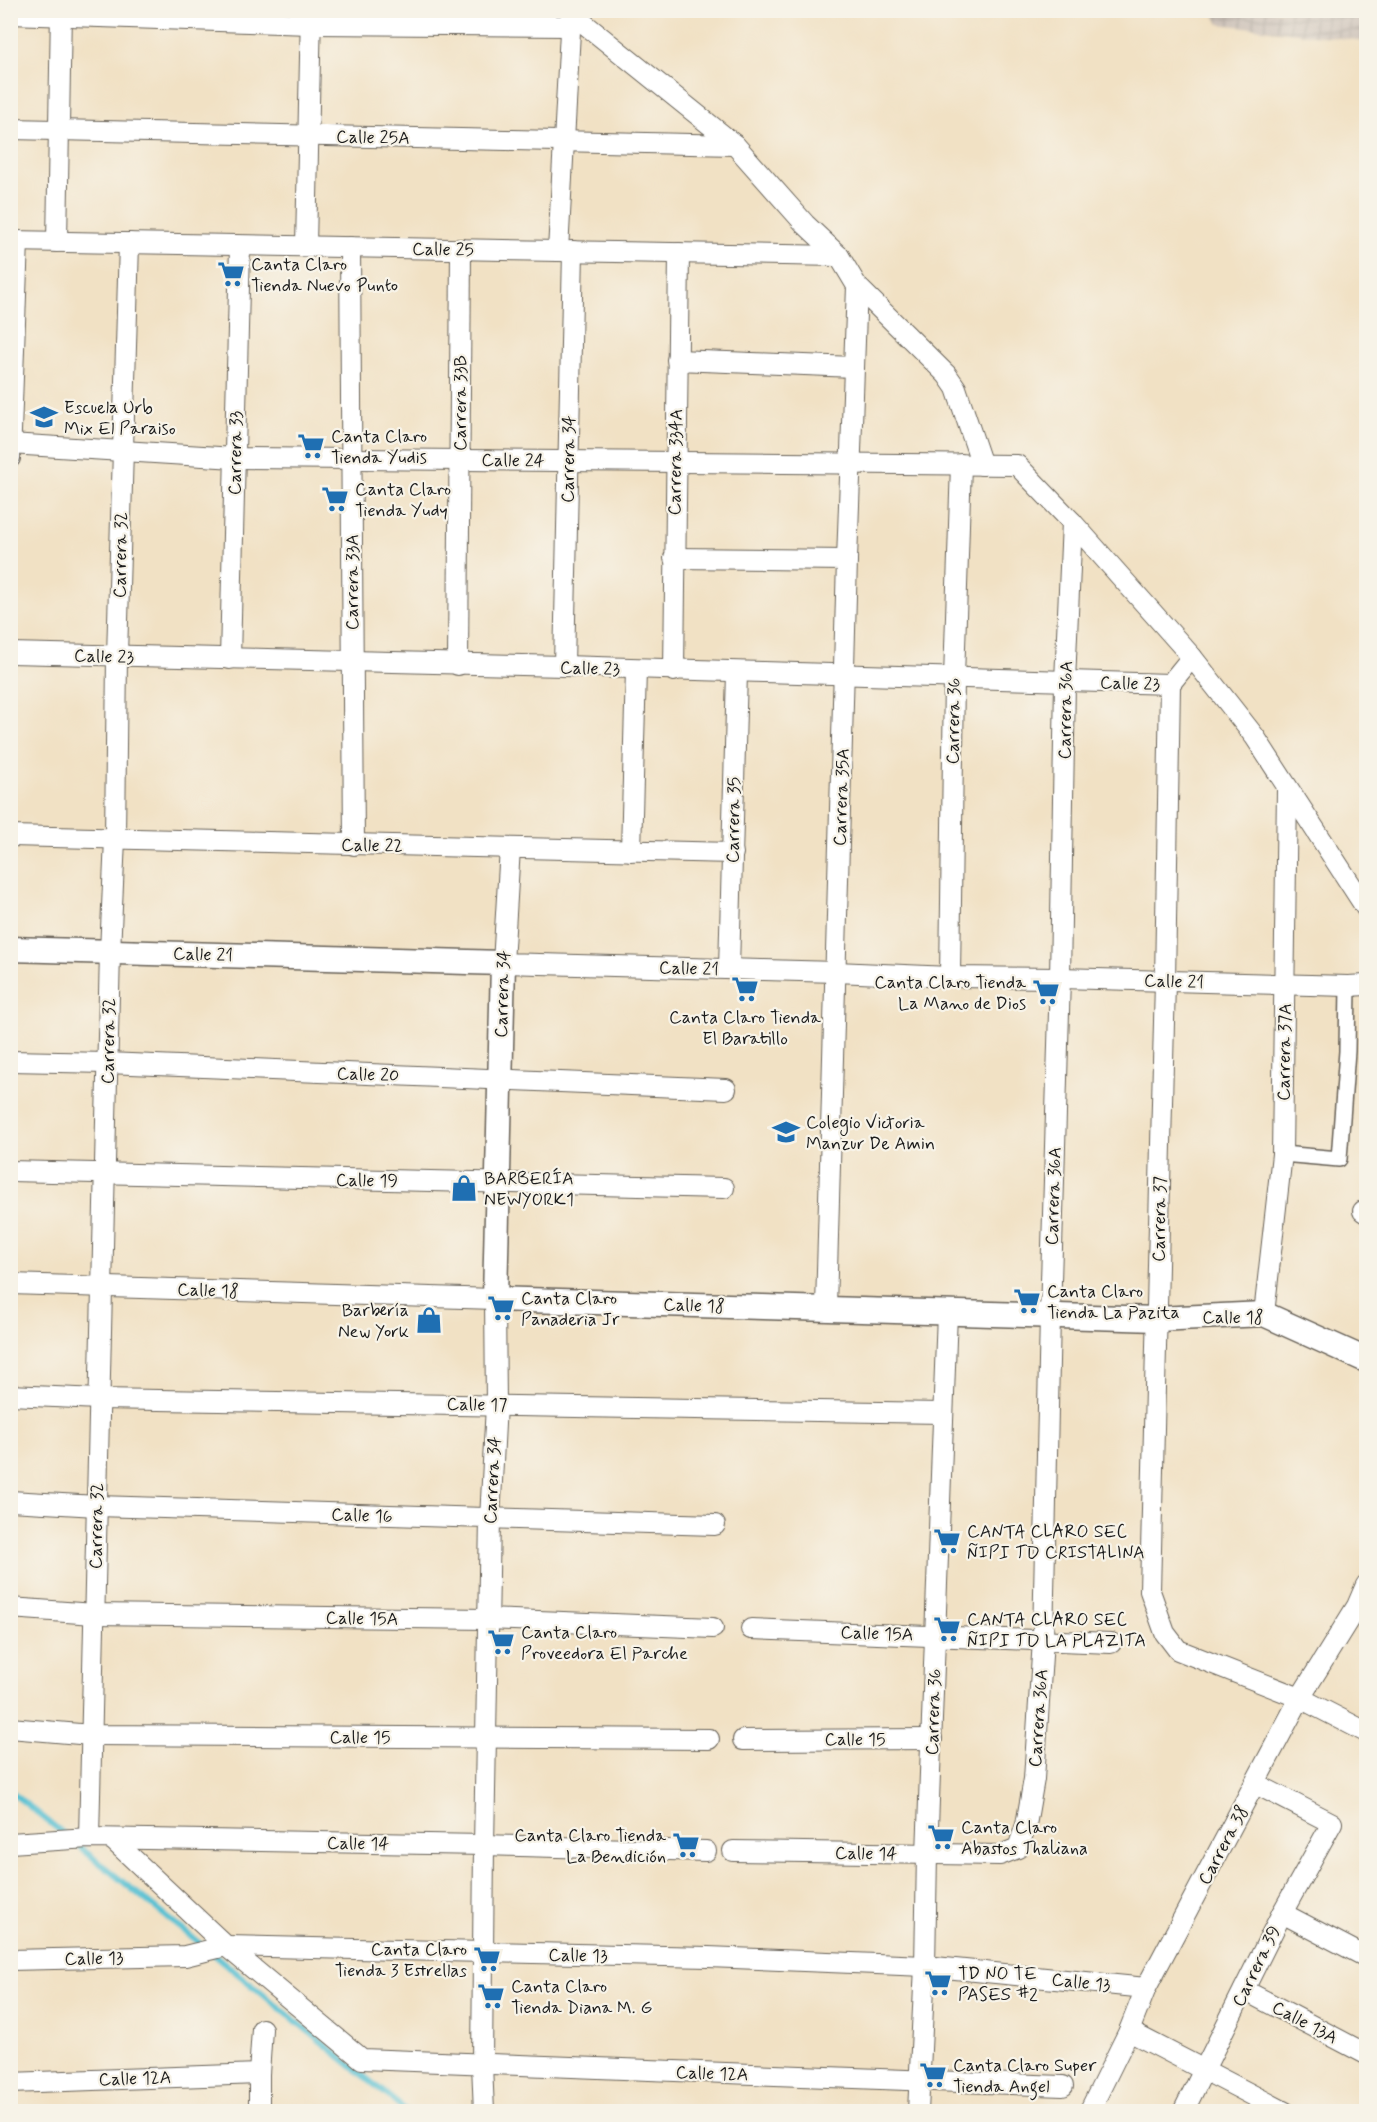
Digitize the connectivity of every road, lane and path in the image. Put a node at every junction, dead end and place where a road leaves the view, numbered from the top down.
1 (61, 13) edge
2 (10, 14) edge
3 (311, 17) edge
4 (571, 17) edge
5 (10, 129) edge
6 (59, 130) junction
7 (309, 136) junction
8 (563, 141) junction
9 (735, 145) junction
10 (14, 241) edge
11 (57, 242) junction
12 (129, 243) junction
13 (240, 246) junction
14 (306, 246) junction
15 (350, 247) junction
16 (461, 249) junction
17 (565, 251) junction
18 (680, 253) junction
19 (839, 256) junction
20 (856, 286) junction
21 (677, 360) junction
22 (855, 367) junction
23 (11, 444) edge
24 (122, 452) junction
25 (10, 458) edge
26 (235, 458) junction
27 (351, 459) junction
28 (459, 460) junction
29 (568, 461) junction
30 (675, 462) junction
31 (851, 463) junction
32 (961, 464) junction
33 (982, 465) junction
34 (1072, 522) junction
35 (674, 558) junction
36 (847, 560) junction
37 (10, 653) edge
38 (117, 656) junction
39 (1192, 657) junction
40 (230, 660) junction
41 (353, 662) junction
42 (458, 665) junction
43 (564, 666) junction
44 (636, 670) junction
45 (674, 671) junction
46 (737, 672) junction
47 (845, 675) junction
48 (954, 678) junction
49 (1065, 681) junction
50 (1170, 684) junction
51 (1287, 789) junction
52 (10, 836) edge
53 (115, 839) junction
54 (354, 845) junction
55 (510, 848) junction
56 (631, 851) junction
57 (732, 853) junction
58 (1366, 908) edge
59 (10, 949) edge
60 (110, 952) junction
61 (503, 963) junction
62 (729, 969) junction
63 (836, 972) junction
64 (950, 977) junction
65 (1060, 978) junction
66 (1165, 981) junction
67 (1285, 984) junction
68 (1357, 985) edge
69 (10, 1061) edge
70 (107, 1063) junction
71 (500, 1079) junction
72 (726, 1089) dead end
73 (1282, 1154) junction
74 (10, 1171) edge
75 (105, 1173) junction
76 (498, 1183) junction
77 (724, 1188) dead end
78 (10, 1284) edge
79 (102, 1287) junction
80 (495, 1299) junction
81 (826, 1307) junction
82 (947, 1313) junction
83 (1264, 1314) junction
84 (1050, 1316) junction
85 (1157, 1319) junction
86 (1366, 1360) edge
87 (10, 1395) edge
88 (99, 1399) junction
89 (496, 1405) junction
90 (943, 1413) junction
91 (10, 1501) edge
92 (97, 1506) junction
93 (490, 1519) junction
94 (714, 1525) dead end
95 (1366, 1585) edge
96 (10, 1608) edge
97 (94, 1614) junction
98 (488, 1619) junction
99 (713, 1628) dead end
100 (751, 1629) dead end
101 (936, 1635) junction
102 (1043, 1640) junction
103 (1111, 1643) dead end
104 (1300, 1698) junction
105 (10, 1728) edge
106 (1366, 1732) edge
107 (91, 1735) junction
108 (487, 1738) junction
109 (709, 1739) dead end
110 (932, 1739) junction
111 (743, 1740) dead end
112 (1256, 1784) junction
113 (84, 1838) junction
114 (112, 1839) junction
115 (10, 1843) edge
116 (484, 1845) junction
117 (706, 1851) dead end
118 (733, 1851) dead end
119 (927, 1854) junction
120 (1000, 1855) joint
121 (1282, 1913) junction
122 (222, 1946) junction
123 (483, 1953) junction
124 (1366, 1957) edge
125 (10, 1960) edge
126 (925, 1966) junction
127 (1146, 1988) junction
128 (1244, 1990) junction
129 (262, 2029) dead end
130 (1129, 2031) junction
131 (1366, 2054) edge
132 (482, 2064) junction
133 (1204, 2070) junction
134 (259, 2074) junction
135 (919, 2080) junction
136 (10, 2083) edge
137 (1063, 2086) dead end
138 (260, 2112) edge
139 (484, 2112) edge
140 (918, 2112) edge
141 (1089, 2112) edge
142 (1183, 2112) edge
143 (1285, 2112) edge

1 - 2 street
1 - 3 street
1 - 6 street
3 - 4 street
3 - 7 street
4 - 8 street, Carrera 34
4 - 9 street
5 - 6 street, Calle 25A
6 - 7 street, Calle 25A
6 - 11 street
7 - 8 street, Calle 25A
7 - 14 street
8 - 9 street, Calle 25A
8 - 17 street, Carrera 34
9 - 19 street
10 - 11 street, Calle 25
10 - 23 street
11 - 12 street, Calle 25
12 - 13 street, Calle 25
12 - 24 street, Carrera 32
13 - 14 street, Calle 25
13 - 26 street, Carrera 33
14 - 15 street, Calle 25
15 - 16 street, Calle 25
15 - 27 street, Carrera 33A
16 - 17 street, Calle 25
16 - 28 street, Carrera 33B
17 - 18 street, Calle 25
17 - 29 street, Carrera 34
18 - 19 street, Calle 25
18 - 21 street, Carrera 334A
19 - 20 street
20 - 22 street, Carrera 35A
20 - 33 street
21 - 22 street
21 - 30 street, Carrera 334A
22 - 31 street, Carrera 35A
23 - 24 street, Calle 24
23 - 25 street
24 - 26 street, Calle 24
24 - 38 street, Carrera 32
26 - 27 street, Calle 24
26 - 40 street, Carrera 33
27 - 28 street, Calle 24
27 - 41 street, Carrera 33A
28 - 29 street, Calle 24
28 - 42 street, Carrera 33B
29 - 30 street, Calle 24
29 - 43 street, Carrera 34
30 - 31 street, Calle 24
30 - 35 street, Carrera 334A
31 - 32 street, Calle 24
31 - 36 street, Carrera 35A
32 - 33 street, Calle 24
32 - 48 street, Carrera 36
33 - 34 street, Calle 24
34 - 39 street
34 - 49 street, Carrera 36A
35 - 36 street
35 - 45 street, Carrera 334A
36 - 47 street, Carrera 35A
37 - 38 street, Calle 23
38 - 40 street, Calle 23
38 - 53 street, Carrera 32
39 - 50 street
39 - 51 street
40 - 41 street, Calle 23
41 - 42 street, Calle 23
41 - 54 street, Carrera 33A
42 - 43 street, Calle 23
43 - 44 street, Calle 23
44 - 45 street, Calle 23
44 - 56 street
45 - 46 street, Calle 23
46 - 47 street, Calle 23
46 - 57 street, Carrera 35
47 - 48 street, Calle 23
47 - 63 street, Carrera 35A
48 - 49 street, Calle 23
48 - 64 street, Carrera 36
49 - 50 street, Calle 23
49 - 65 street, Carrera 36A
50 - 66 street, Carrera 37
51 - 58 street
51 - 67 street, Carrera 37A
52 - 53 street, Calle 22
53 - 54 street, Calle 22
53 - 60 street, Carrera 32
54 - 55 street, Calle 22
55 - 56 street, Calle 22
55 - 61 street, Carrera 34
56 - 57 street, Calle 22
57 - 62 street, Carrera 35
59 - 60 street, Calle 21
60 - 61 street, Calle 21
60 - 70 street, Carrera 32
61 - 62 street, Calle 21
61 - 71 street, Carrera 34
62 - 63 street, Calle 21
63 - 64 street, Calle 21
63 - 81 street, Carrera 35A
64 - 65 street, Calle 21
65 - 66 street, Calle 21
65 - 84 street, Carrera 36A
66 - 67 street, Calle 21
66 - 85 street, Carrera 37
67 - 68 street, Calle 21
67 - 73 street, Carrera 37A
68 - 73 street
69 - 70 street, Calle 20
70 - 71 street, Calle 20
70 - 75 street, Carrera 32
71 - 72 street, Calle 20
71 - 76 street, Carrera 34
73 - 83 street, Carrera 37A
74 - 75 street, Calle 19
75 - 76 street, Calle 19
75 - 79 street, Carrera 32
76 - 77 street, Calle 19
76 - 80 street, Carrera 34
78 - 79 street, Calle 18
79 - 80 street, Calle 18
79 - 88 street, Carrera 32
80 - 81 street, Calle 18
80 - 89 street, Carrera 34
81 - 82 street, Calle 18
82 - 84 street, Calle 18
82 - 90 street, Carrera 36
83 - 85 street, Calle 18
83 - 86 street, Calle 18
84 - 85 street, Calle 18
84 - 102 street, Carrera 36A
85 - 104 street, Carrera 37
87 - 88 street, Calle 17
88 - 89 street, Calle 17
88 - 92 street, Carrera 32
89 - 90 street, Calle 17
89 - 93 street, Carrera 34
90 - 101 street, Carrera 36
91 - 92 street, Calle 16
92 - 93 street, Calle 16
92 - 97 street, Carrera 32
93 - 94 street, Calle 16
93 - 98 street, Carrera 34
95 - 104 street, Carrera 38
96 - 97 street, Calle 15A
97 - 98 street, Calle 15A
97 - 107 street, Carrera 32
98 - 99 street, Calle 15A
98 - 108 street, Carrera 34
100 - 101 street, Calle 15A
101 - 102 street, Calle 15A
101 - 110 street, Carrera 36
102 - 103 street, Calle 15A
102 - 120 street, Carrera 36A
104 - 106 street
104 - 112 street, Carrera 38
105 - 107 street, Calle 15
107 - 108 street, Calle 15
107 - 113 street, Carrera 32
108 - 109 street, Calle 15
108 - 116 street, Carrera 34
110 - 111 street, Calle 15
110 - 119 street, Carrera 36
112 - 121 street, Carrera 39
112 - 127 street, Carrera 38
113 - 114 street, Calle 14
113 - 115 street, Calle 14
114 - 116 street, Calle 14
114 - 122 street
116 - 117 street, Calle 14
116 - 123 street, Carrera 34
118 - 119 street, Calle 14
119 - 120 street, Calle 14
119 - 126 street, Carrera 36
121 - 124 street
121 - 128 street, Carrera 39
122 - 123 street, Calle 13
122 - 125 street, Calle 13
122 - 132 street, Calle 12A
123 - 126 street, Calle 13
123 - 132 street, Carrera 34
126 - 127 street, Calle 13
126 - 135 street, Carrera 36
127 - 130 street, Carrera 38
128 - 131 street, Calle 13A
128 - 133 street, Carrera 39
129 - 134 street
130 - 133 street
130 - 141 street, Carrera 38
132 - 135 street, Calle 12A
132 - 139 street, Carrera 34
133 - 142 street, Carrera 39
133 - 143 street
134 - 136 street, Calle 12A
134 - 138 street
135 - 137 street, Calle 12A
135 - 140 street, Carrera 36

